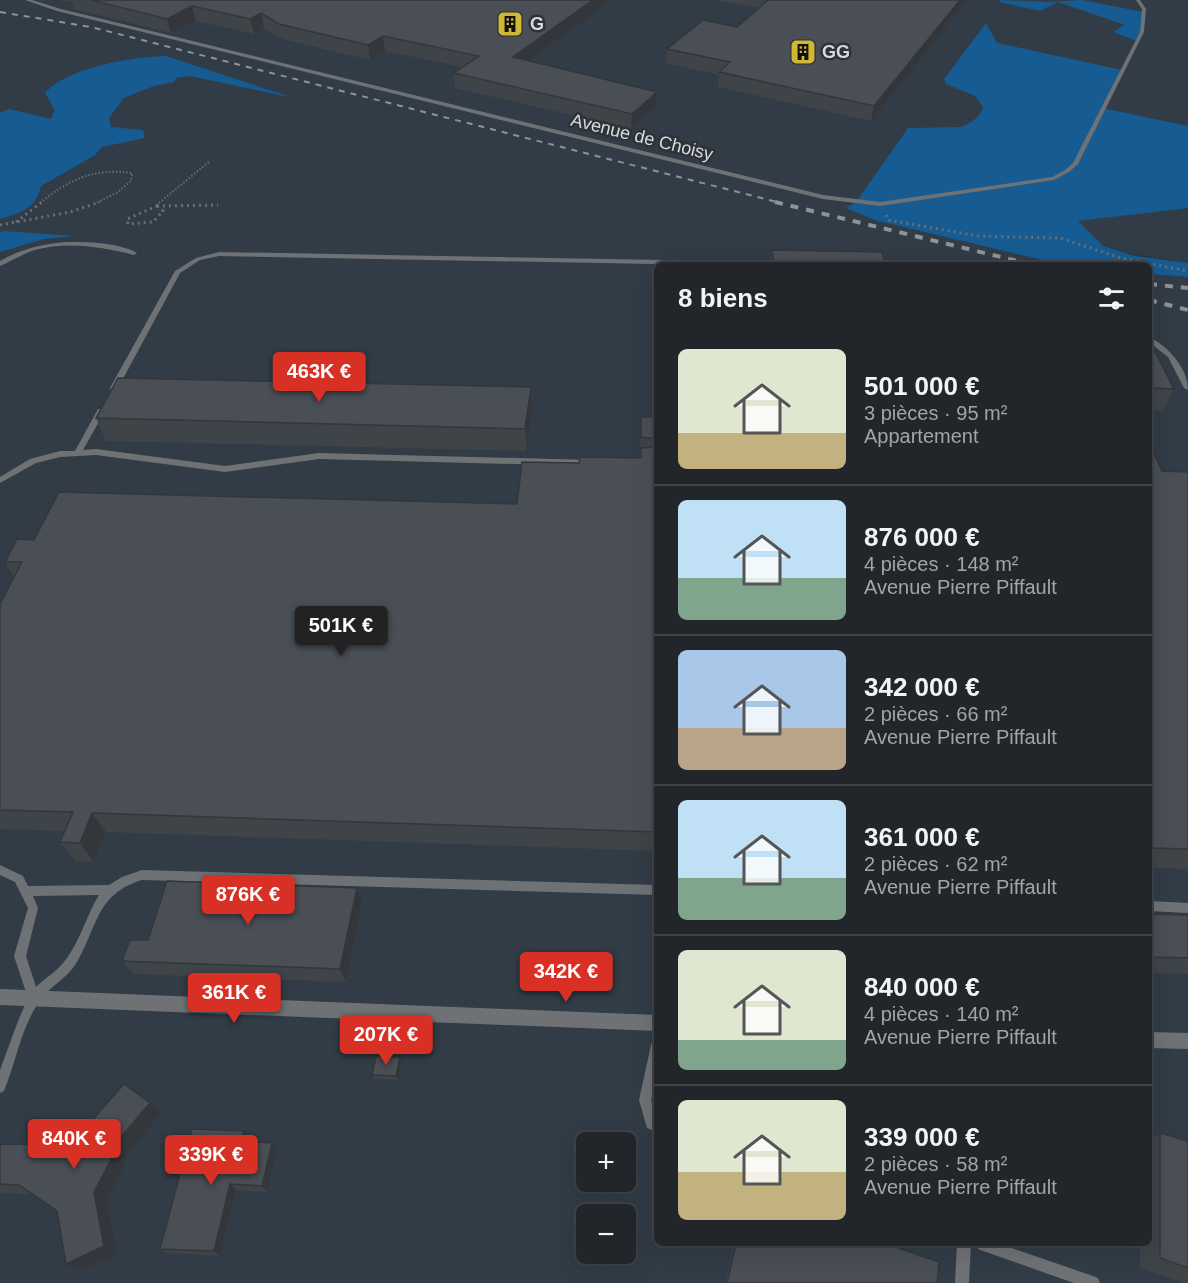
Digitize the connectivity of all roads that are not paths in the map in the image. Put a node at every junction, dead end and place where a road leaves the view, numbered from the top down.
1 (27, 0) edge
2 (1138, 0) edge
3 (134, 253) dead end
4 (680, 262) edge
5 (0, 264) edge
6 (1152, 341) edge
7 (1188, 388) edge
8 (78, 453) junction
9 (598, 463) edge
10 (0, 480) edge
11 (0, 870) edge
12 (109, 890) junction
13 (654, 890) edge
14 (27, 891) junction
15 (1152, 906) edge
16 (1188, 908) edge
17 (0, 997) edge
18 (34, 998) junction
19 (654, 1023) edge
20 (1152, 1040) edge
21 (1188, 1041) edge
22 (654, 1060) edge
23 (0, 1087) edge
24 (654, 1125) edge
25 (964, 1246) edge
26 (989, 1246) edge
27 (962, 1283) edge
28 (1093, 1283) edge

1 - 2 lane, Avenue de Choisy
3 - 5 lane
4 - 8 lane
6 - 7 lane
8 - 9 lane
8 - 10 lane
11 - 14 lane
12 - 13 lane
12 - 14 lane
12 - 18 lane
14 - 18 lane
15 - 16 lane
17 - 18 street
18 - 19 street
18 - 23 lane
20 - 21 street
22 - 24 lane
25 - 27 lane
26 - 28 lane

